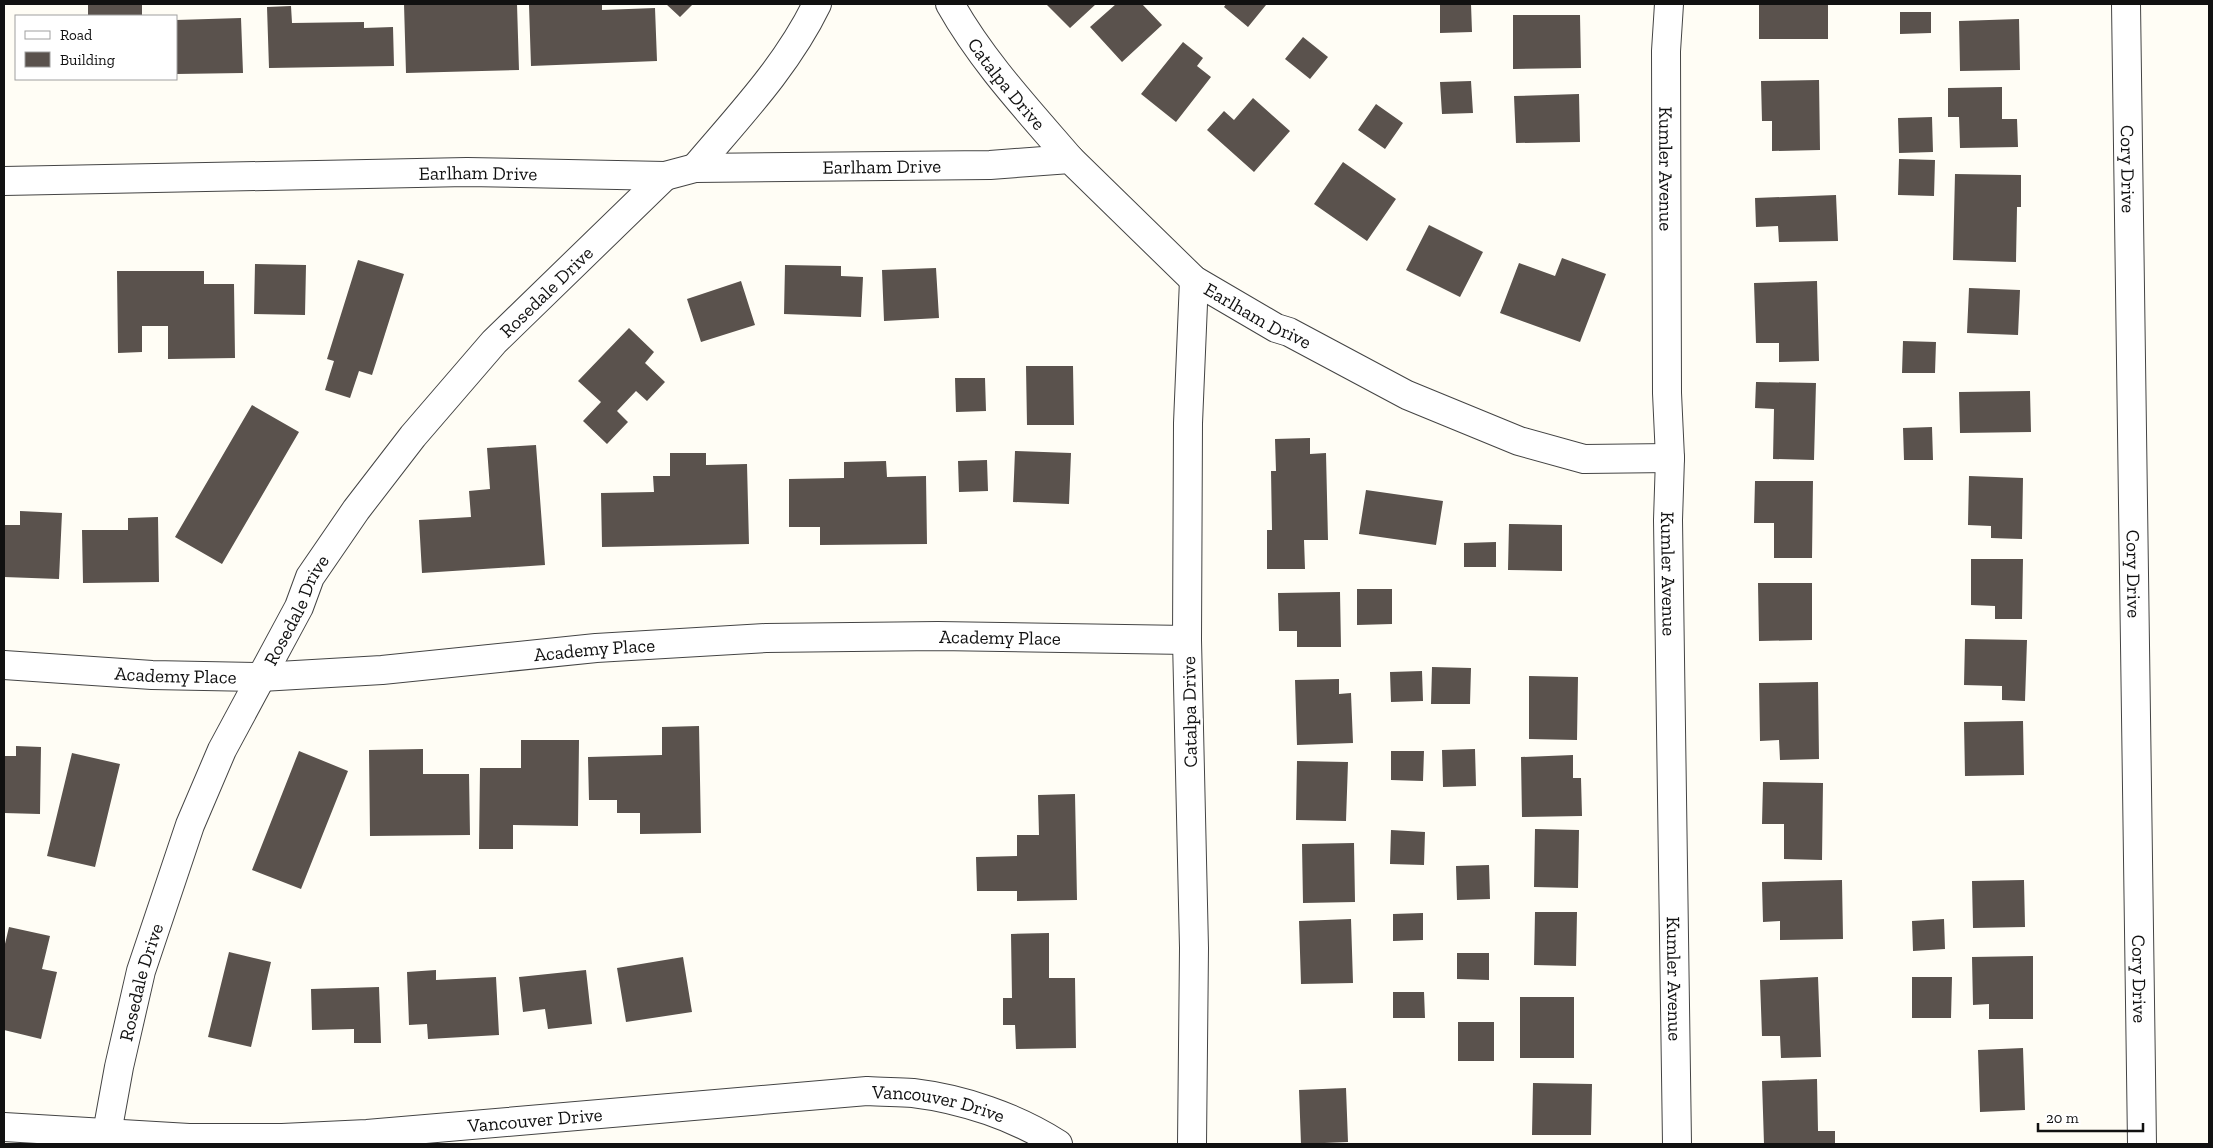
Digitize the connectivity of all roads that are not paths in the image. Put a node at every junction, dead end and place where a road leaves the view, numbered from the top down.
1 (816, 4) edge
2 (950, 4) edge
3 (1669, 4) edge
4 (2126, 4) edge
5 (1070, 159) junction
6 (695, 168) junction
7 (665, 176) junction
8 (4, 182) edge
9 (1194, 280) junction
10 (1670, 458) junction
11 (1187, 640) junction
12 (4, 665) edge
13 (261, 677) junction
14 (4, 1127) edge
15 (106, 1139) edge
16 (1058, 1144) edge
17 (1192, 1144) edge
18 (1677, 1144) edge
19 (2142, 1144) edge

1 - 6 street
2 - 5 street, Catalpa Drive
3 - 10 street, Kumler Avenue
4 - 19 street, Cory Drive
5 - 6 street, Earlham Drive
5 - 9 street, Earlham Drive
6 - 7 street, Earlham Drive
7 - 8 street, Earlham Drive
7 - 13 street, Rosedale Drive
9 - 10 street, Earlham Drive
9 - 11 street, Catalpa Drive
10 - 18 street, Kumler Avenue
11 - 13 street, Academy Place
11 - 17 street, Catalpa Drive
12 - 13 street, Academy Place
13 - 15 street, Rosedale Drive
14 - 15 street, Vancouver Drive
15 - 16 street, Vancouver Drive

